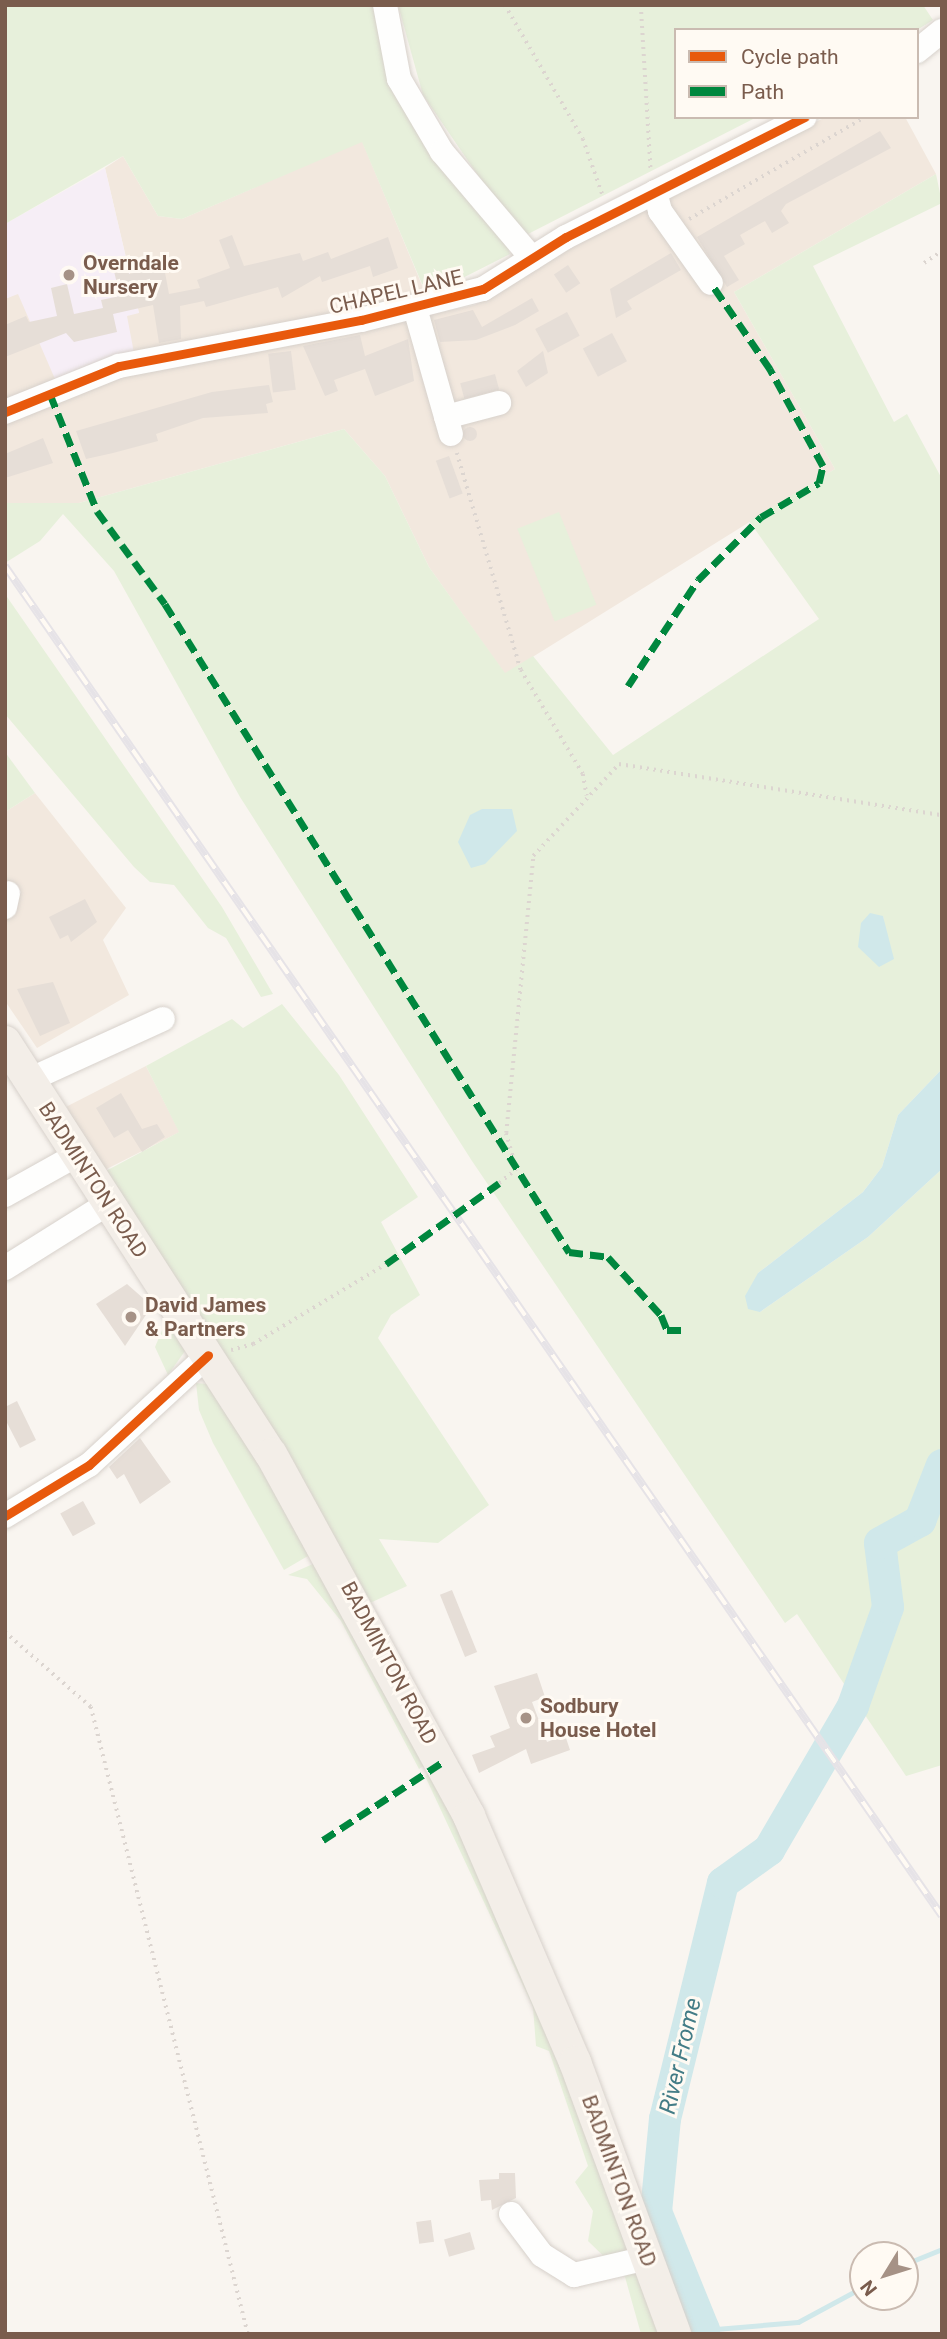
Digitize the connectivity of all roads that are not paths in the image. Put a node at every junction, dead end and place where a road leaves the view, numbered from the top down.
1 (384, 5) edge
2 (942, 31) edge
3 (919, 49) edge
4 (801, 119) edge
5 (653, 193) junction
6 (532, 258) junction
7 (711, 283) dead end
8 (415, 308) junction
9 (499, 403) dead end
10 (5, 412) edge
11 (163, 1019) dead end
12 (5, 1042) edge
13 (29, 1080) junction
14 (75, 1156) junction
15 (5, 1195) edge
16 (107, 1204) junction
17 (5, 1268) edge
18 (208, 1355) junction
19 (5, 1516) edge
20 (510, 2214) dead end
21 (647, 2258) junction
22 (672, 2327) edge

1 - 6 street
2 - 3 street
4 - 5 street, CHAPEL LANE
5 - 6 street, CHAPEL LANE
5 - 7 street
6 - 8 street, CHAPEL LANE
8 - 9 street
8 - 10 street, CHAPEL LANE
11 - 13 street
12 - 13 main road, BADMINTON ROAD
13 - 14 main road, BADMINTON ROAD
14 - 15 street
14 - 16 main road, BADMINTON ROAD
16 - 17 street
16 - 18 main road, BADMINTON ROAD
18 - 19 street
18 - 21 main road, BADMINTON ROAD
20 - 21 street
21 - 22 main road, BADMINTON ROAD

